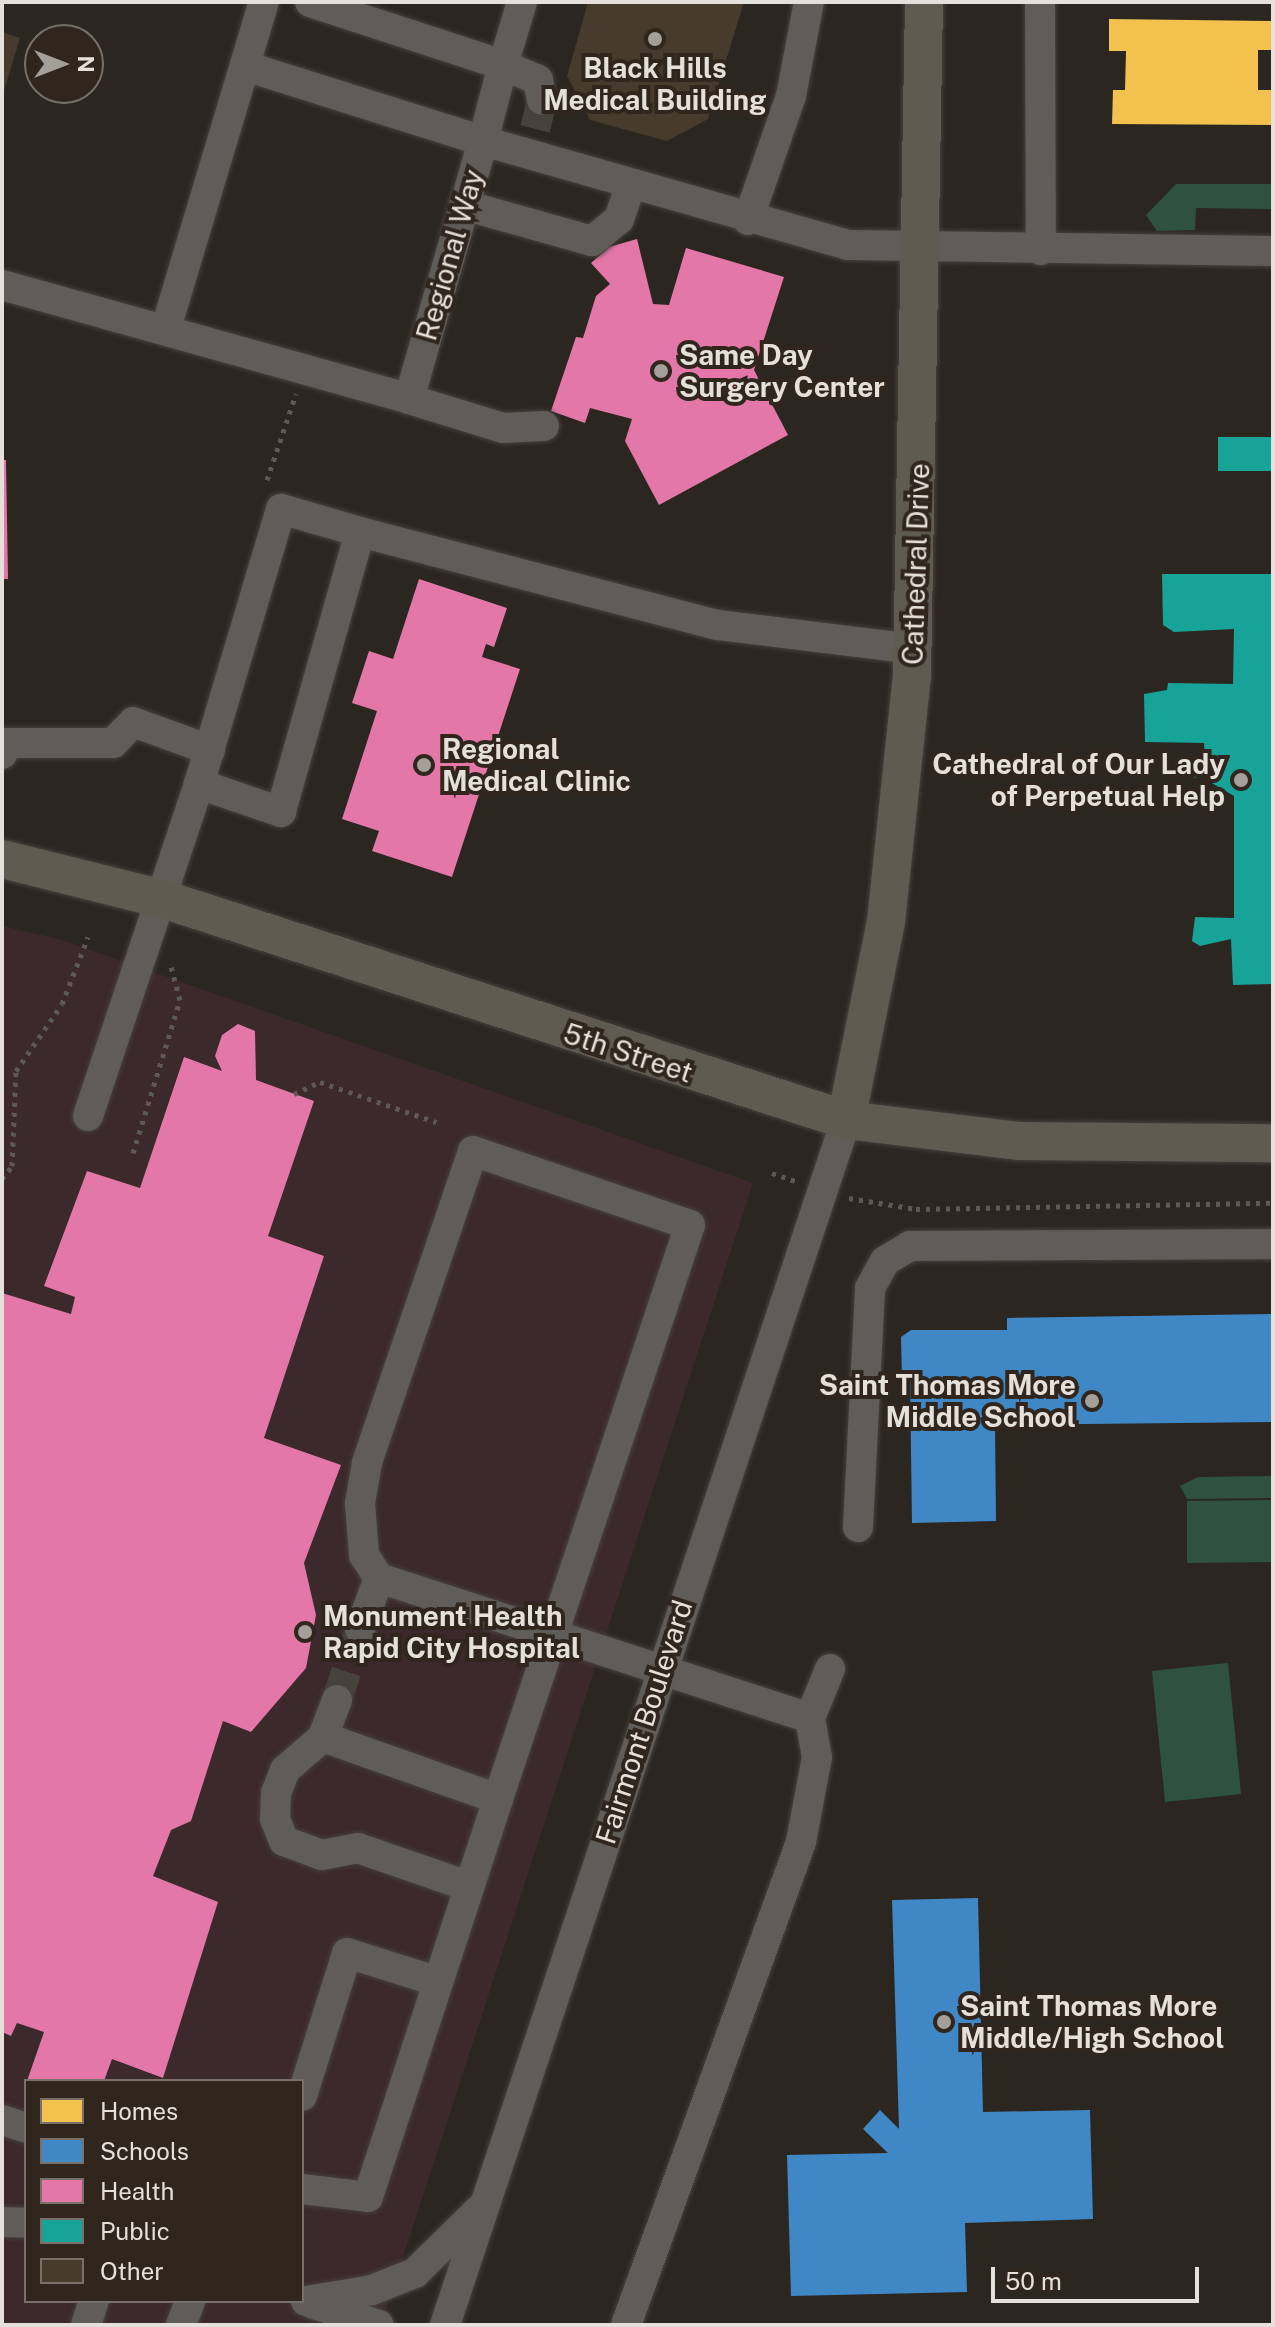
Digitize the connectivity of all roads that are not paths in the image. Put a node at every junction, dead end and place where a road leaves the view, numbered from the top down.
1 (264, 2) edge
2 (310, 2) edge
3 (522, 2) edge
4 (809, 2) edge
5 (924, 2) edge
6 (1040, 2) edge
7 (503, 65) junction
8 (245, 66) junction
9 (535, 128) junction
10 (483, 141) junction
11 (631, 185) junction
12 (464, 205) junction
13 (748, 220) junction
14 (923, 250) junction
15 (1041, 250) junction
16 (1273, 251) edge
17 (2, 285) edge
18 (166, 328) junction
19 (409, 399) junction
20 (544, 426) dead end
21 (360, 532) junction
22 (913, 649) junction
23 (210, 750) junction
24 (2, 754) edge
25 (199, 784) junction
26 (2, 859) edge
27 (163, 899) junction
28 (88, 1116) dead end
29 (846, 1120) junction
30 (1273, 1143) edge
31 (1273, 1244) edge
32 (858, 1527) dead end
33 (379, 1578) junction
34 (360, 1629) tunnel mouth
35 (550, 1637) junction
36 (661, 1667) junction
37 (830, 1669) dead end
38 (337, 1700) tunnel mouth
39 (810, 1718) junction
40 (323, 1737) junction
41 (498, 1799) junction
42 (468, 1886) junction
43 (436, 1981) junction
44 (304, 2090) edge
45 (2, 2120) edge
46 (24, 2127) edge
47 (304, 2189) edge
48 (485, 2205) junction
49 (2, 2222) edge
50 (24, 2223) edge
51 (304, 2300) edge
52 (93, 2303) edge
53 (189, 2303) edge
54 (86, 2325) edge
55 (181, 2325) edge
56 (379, 2325) edge
57 (445, 2325) edge
58 (626, 2325) edge

1 - 8 street
2 - 7 street
3 - 7 street
4 - 13 street
5 - 14 main road, Cathedral Drive
6 - 15 street
7 - 9 street
7 - 10 street
8 - 10 street
8 - 18 street
9 - 10 street, Regional Way
9 - 11 street, Regional Way
10 - 12 street, Regional Way
11 - 12 street
11 - 13 street, Regional Way
12 - 19 street, Regional Way
13 - 14 street, Regional Way
14 - 15 street, Regional Way
14 - 22 main road, Cathedral Drive
15 - 16 street, Regional Way
17 - 18 street
18 - 19 street
19 - 20 street
21 - 22 street
21 - 23 street
21 - 25 street
22 - 29 main road, Cathedral Drive
23 - 24 street
23 - 25 street
25 - 27 street
26 - 27 main road, 5th Street
27 - 28 street
27 - 29 main road, 5th Street
29 - 30 main road, 5th Street
29 - 36 street, Fairmont Boulevard
31 - 32 street
33 - 34 street
33 - 35 street
33 - 35 street
35 - 36 street
35 - 41 street
36 - 39 street
36 - 48 street, Fairmont Boulevard
37 - 39 street
38 - 40 street
39 - 58 street
40 - 41 street
40 - 42 street
41 - 42 street
42 - 43 street
43 - 44 street
43 - 47 street
45 - 46 street
48 - 51 street
48 - 57 street, Fairmont Boulevard
49 - 50 street
51 - 56 street
52 - 54 street
53 - 55 street

